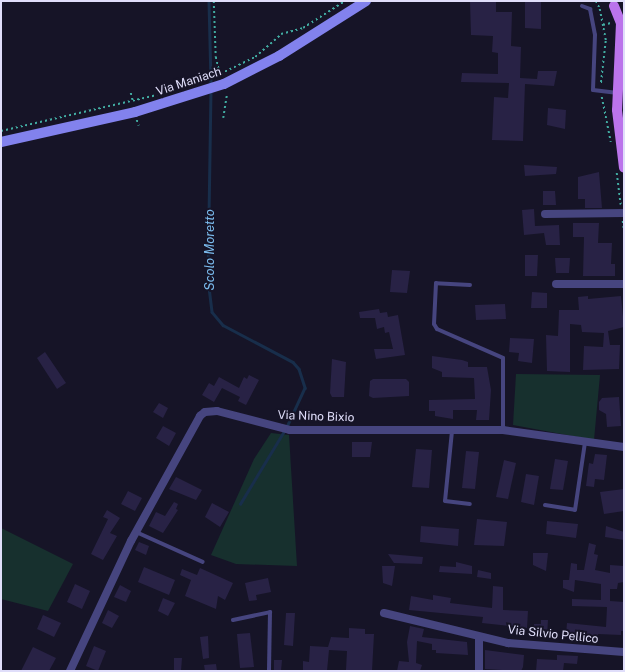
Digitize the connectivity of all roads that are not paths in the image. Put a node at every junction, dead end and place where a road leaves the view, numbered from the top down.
1 (366, 1) edge
2 (611, 4) edge
3 (582, 6) dead end
4 (624, 11) edge
5 (624, 48) edge
6 (621, 59) junction
7 (617, 93) junction
8 (1, 142) edge
9 (624, 168) edge
10 (545, 214) dead end
11 (624, 214) edge
12 (556, 284) dead end
13 (624, 284) edge
14 (470, 285) dead end
15 (503, 430) junction
16 (452, 431) junction
17 (585, 442) junction
18 (624, 447) edge
19 (470, 504) dead end
20 (545, 505) dead end
21 (136, 531) junction
22 (203, 562) dead end
23 (384, 613) dead end
24 (233, 620) dead end
25 (479, 637) junction
26 (624, 652) edge
27 (70, 671) edge
28 (269, 671) edge
29 (479, 671) edge

1 - 8 main road, Via Maniach
2 - 4 main road
2 - 6 main road
3 - 7 lane
5 - 6 main road
6 - 7 main road
7 - 9 main road
10 - 11 street
12 - 13 street
14 - 15 lane
15 - 16 street, Via Nino Bixio
15 - 17 street, Via Nino Bixio
16 - 19 lane
16 - 21 street, Via Nino Bixio
17 - 18 street, Via Nino Bixio
17 - 20 lane
21 - 22 lane
21 - 27 street, Via Nino Bixio
23 - 25 street, Via Silvio Pellico
24 - 28 lane
25 - 26 street, Via Silvio Pellico
25 - 29 street

